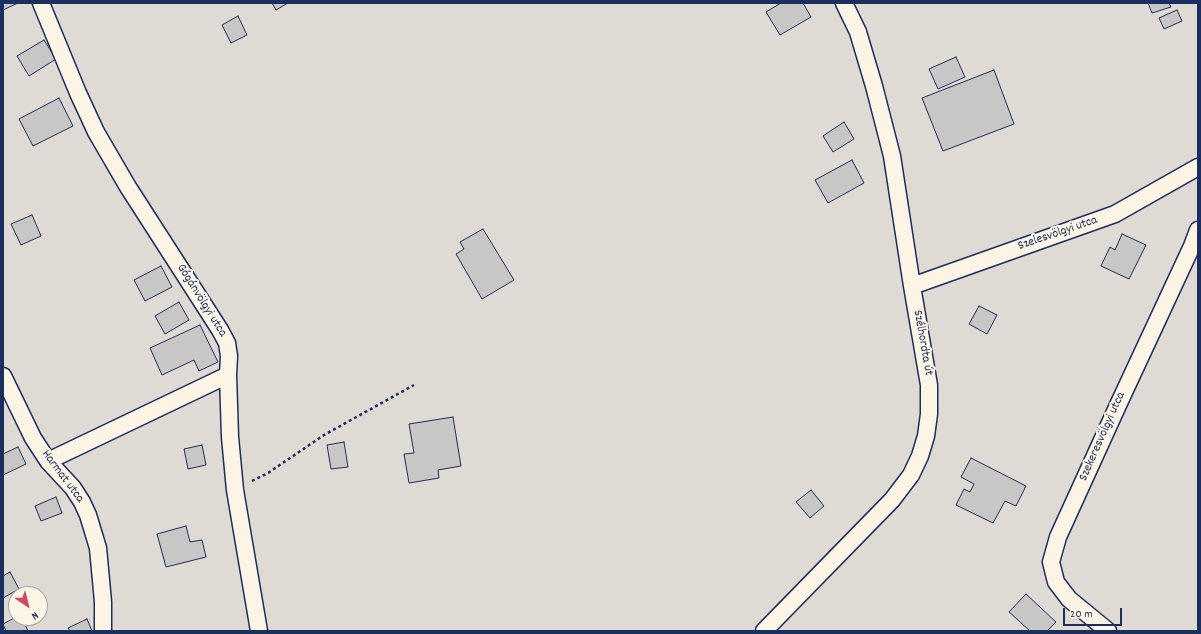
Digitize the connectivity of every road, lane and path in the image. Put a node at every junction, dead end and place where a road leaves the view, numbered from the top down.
1 (41, 3) edge
2 (844, 3) edge
3 (1198, 168) edge
4 (1198, 230) edge
5 (912, 286) junction
6 (228, 375) junction
7 (3, 376) edge
8 (414, 385) dead end
9 (48, 461) junction
10 (235, 490) junction
11 (103, 631) edge
12 (259, 631) edge
13 (764, 631) edge
14 (1108, 631) edge

1 - 6 street, Gógánvölgyi utca
2 - 5 street, Szélhordta út
3 - 5 street, Szelesvölgyi utca
4 - 14 street, Szekeresvölgyi utca
5 - 13 street, Szélhordta út
6 - 9 street
6 - 10 street, Gógánvölgyi utca
7 - 9 street, Harmat utca
8 - 10 path
9 - 11 street, Harmat utca
10 - 12 street, Gógánvölgyi utca

